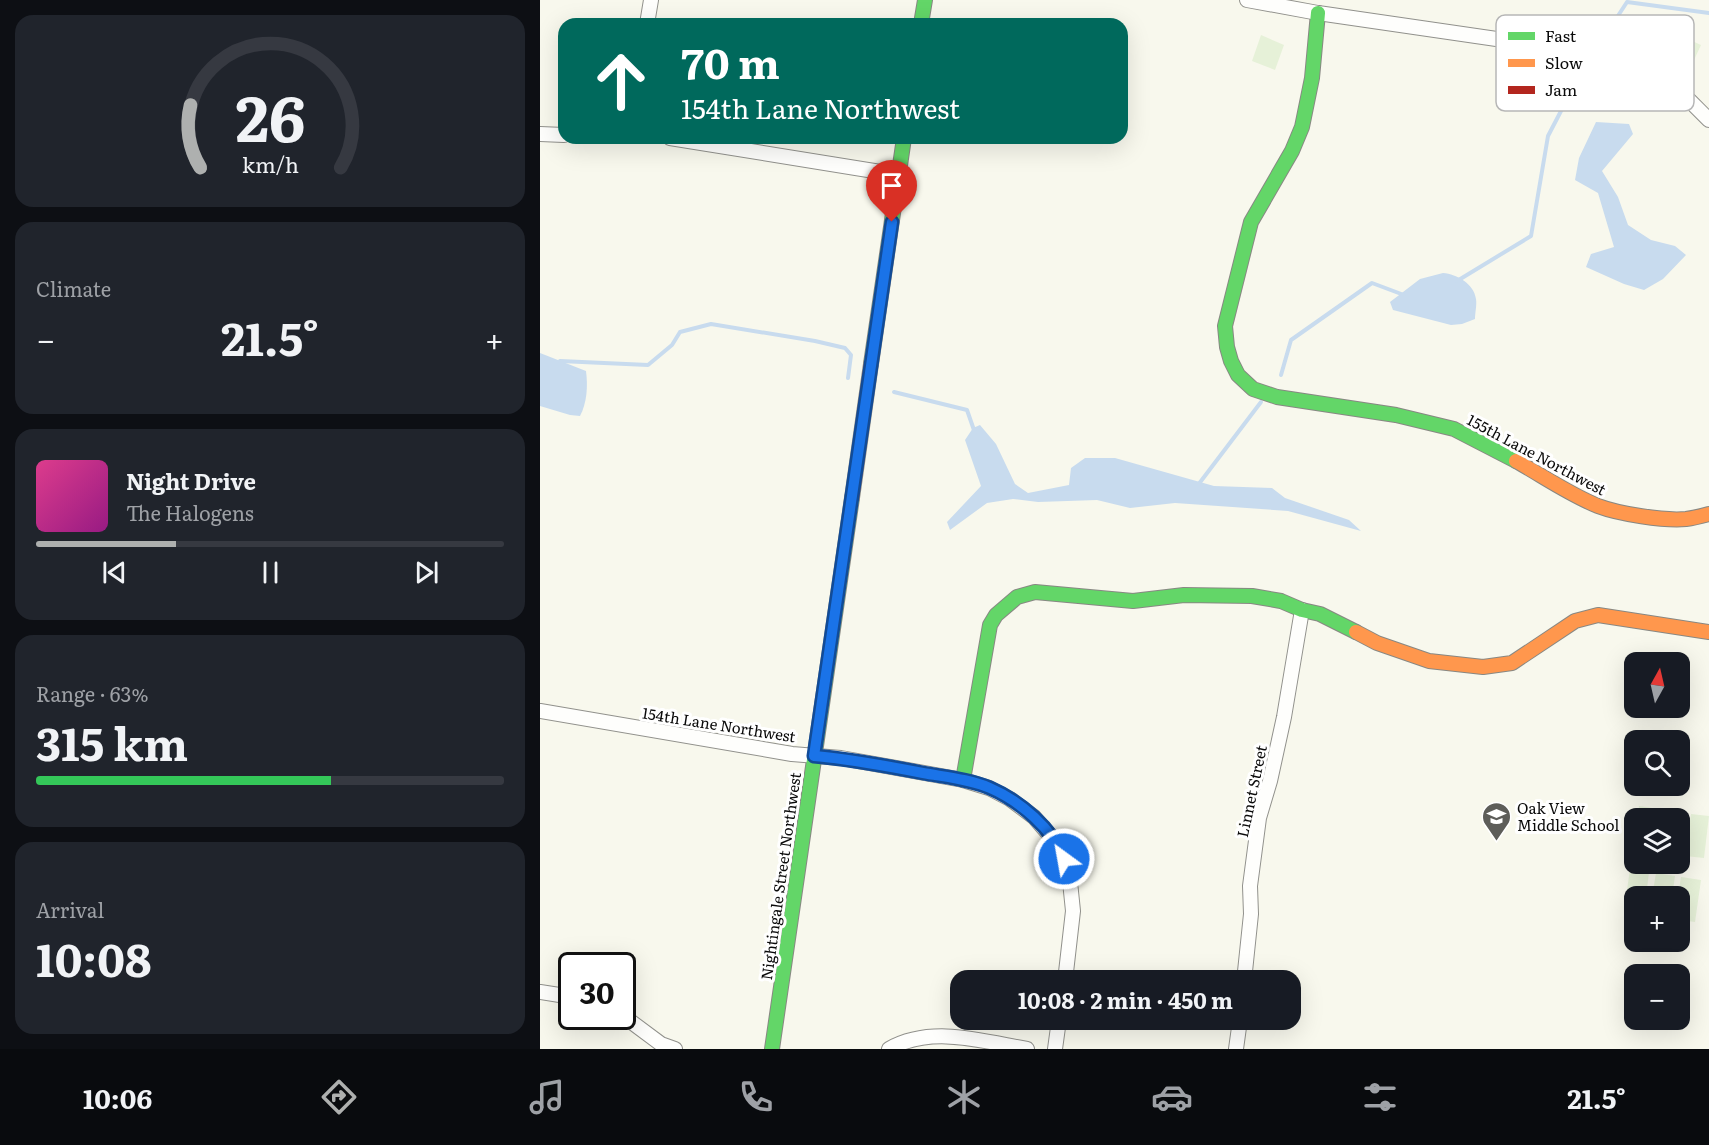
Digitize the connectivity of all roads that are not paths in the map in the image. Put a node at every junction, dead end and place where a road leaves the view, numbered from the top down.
1 (651, 0) edge
2 (925, 0) edge
3 (1247, 0) edge
4 (1318, 13) junction
5 (648, 18) edge
6 (922, 18) edge
7 (1496, 39) edge
8 (1694, 105) edge
9 (1709, 120) edge
10 (540, 134) edge
11 (558, 135) edge
12 (707, 144) edge
13 (903, 144) edge
14 (898, 175) junction
15 (1709, 514) edge
16 (1302, 610) junction
17 (1709, 632) edge
18 (540, 711) edge
19 (814, 756) junction
20 (963, 780) junction
21 (1066, 970) edge
22 (1245, 970) edge
23 (540, 992) edge
24 (558, 995) edge
25 (636, 1025) edge
26 (1058, 1030) edge
27 (1238, 1030) edge
28 (675, 1049) edge
29 (772, 1049) edge
30 (889, 1049) edge
31 (1027, 1049) edge
32 (1055, 1049) edge
33 (1236, 1049) edge

1 - 5 street
2 - 6 street
3 - 4 street
4 - 7 street
4 - 15 street, 155th Lane Northwest
8 - 9 street
10 - 11 street
12 - 14 street
13 - 14 street, Nightingale Street Northwest
14 - 19 street, Nightingale Street Northwest
16 - 17 street
16 - 20 street
16 - 22 street, Linnet Street
18 - 19 street, 154th Lane Northwest
19 - 20 street, 154th Lane Northwest
19 - 29 street, Nightingale Street Northwest
20 - 21 street, 154th Lane Northwest
23 - 24 street
25 - 28 street
26 - 32 street
27 - 33 street
30 - 31 street

